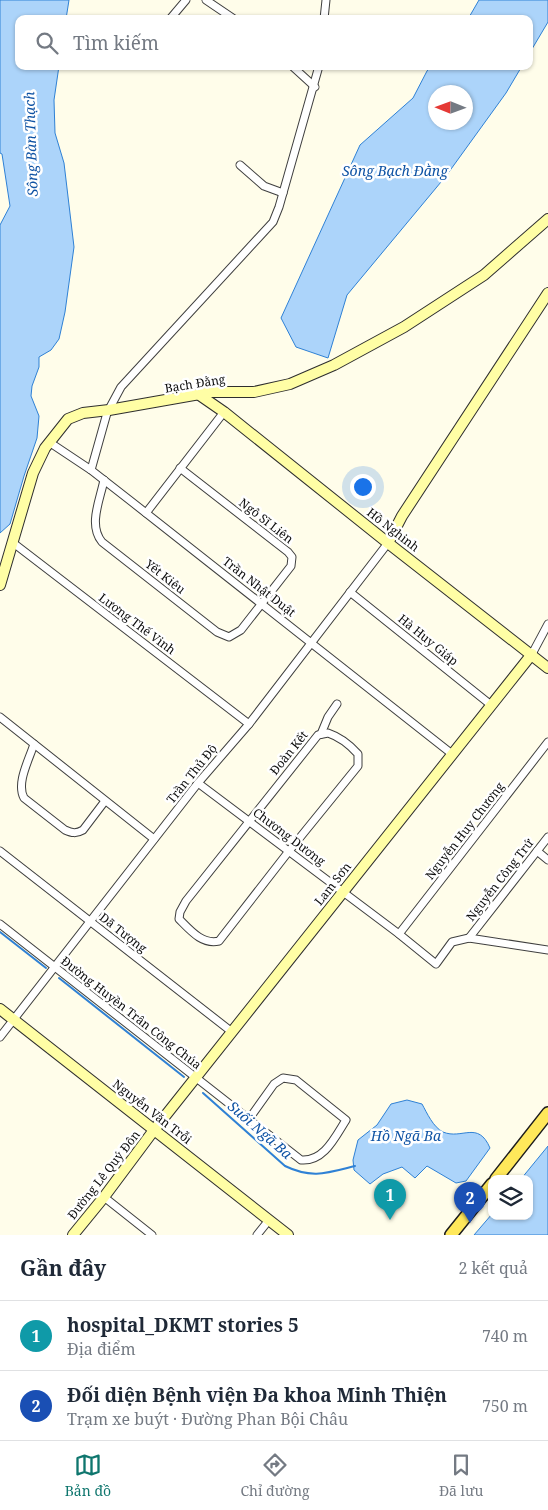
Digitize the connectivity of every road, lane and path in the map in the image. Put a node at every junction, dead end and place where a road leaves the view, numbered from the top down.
1 (186, 0) edge
2 (206, 0) edge
3 (326, 0) edge
4 (173, 15) edge
5 (228, 15) edge
6 (324, 15) edge
7 (296, 70) edge
8 (318, 70) edge
9 (315, 87) junction
10 (240, 165) dead end
11 (283, 192) junction
12 (548, 219) edge
13 (548, 293) edge
14 (198, 394) junction
15 (108, 410) junction
16 (224, 412) junction
17 (49, 442) junction
18 (180, 468) junction
19 (90, 470) junction
20 (104, 480) junction
21 (146, 513) junction
22 (12, 542) junction
23 (388, 542) junction
24 (0, 586) edge
25 (350, 592) junction
26 (262, 604) junction
27 (548, 624) edge
28 (312, 642) junction
29 (532, 654) junction
30 (548, 668) edge
31 (337, 704) dead end
32 (491, 705) junction
33 (0, 717) edge
34 (249, 724) junction
35 (321, 734) junction
36 (548, 742) edge
37 (34, 744) junction
38 (452, 754) junction
39 (198, 783) junction
40 (105, 800) junction
41 (249, 821) junction
42 (548, 836) edge
43 (154, 839) junction
44 (0, 851) edge
45 (289, 851) junction
46 (537, 851) junction
47 (548, 860) edge
48 (343, 892) junction
49 (89, 922) junction
50 (0, 924) edge
51 (399, 934) junction
52 (469, 938) junction
53 (548, 950) edge
54 (54, 967) junction
55 (0, 1009) edge
56 (12, 1019) junction
57 (232, 1032) junction
58 (0, 1036) edge
59 (195, 1078) junction
60 (548, 1114) edge
61 (249, 1119) junction
62 (154, 1130) junction
63 (499, 1175) edge
64 (488, 1189) edge
65 (104, 1197) junction
66 (269, 1220) junction
67 (73, 1235) edge
68 (152, 1235) edge
69 (257, 1235) edge
70 (288, 1235) edge
71 (451, 1235) edge

1 - 4 street
2 - 5 street
3 - 6 street
7 - 9 street
8 - 9 street
9 - 11 street
10 - 11 street
11 - 15 street
12 - 14 street, Bạch Đằng
13 - 23 street
14 - 15 street, Bạch Đằng
14 - 16 street, Hồ Nghinh
15 - 17 street, Bạch Đằng
15 - 19 street
16 - 18 street
16 - 23 street, Hồ Nghinh
17 - 19 street, Trần Nhật Duật
17 - 22 street, Bạch Đằng
18 - 21 street
18 - 26 street, Ngô Sĩ Liên
19 - 20 street, Trần Nhật Duật
20 - 21 street, Trần Nhật Duật
20 - 26 street, Yết Kiêu
21 - 26 street, Trần Nhật Duật
22 - 24 street, Bạch Đằng
22 - 34 street, Lương Thế Vinh
23 - 25 street, Trần Thủ Độ
23 - 29 street, Hồ Nghinh
25 - 28 street, Trần Thủ Độ
25 - 32 street, Hà Huy Giáp
26 - 28 street, Trần Nhật Duật
27 - 29 street
28 - 34 street, Trần Thủ Độ
28 - 38 street, Trần Nhật Duật
29 - 30 street, Hồ Nghinh
29 - 32 street, Lam Sơn
31 - 35 street
32 - 38 street, Lam Sơn
33 - 37 street
34 - 39 street, Trần Thủ Độ
35 - 41 street, Đoàn Kết
35 - 45 street, Đoàn Kết
36 - 51 street, Nguyễn Huy Chương
37 - 40 street
37 - 40 street
38 - 48 street, Lam Sơn
39 - 41 street, Chương Dương
39 - 43 street, Trần Thủ Độ
40 - 43 street
41 - 45 street, Chương Dương
41 - 45 street, Đoàn Kết
42 - 46 street, Nguyễn Công Trứ
43 - 49 street, Trần Thủ Độ
44 - 49 street, Dã Tượng
45 - 48 street, Chương Dương
46 - 47 street
46 - 52 street, Nguyễn Công Trứ
48 - 51 street, Chương Dương
48 - 57 street, Lam Sơn
49 - 54 street, Trần Thủ Độ
49 - 57 street, Dã Tượng
50 - 54 street, Đường Huyền Trân Công Chúa
51 - 52 street, Chương Dương
52 - 53 street
54 - 56 street, Trần Thủ Độ
54 - 59 street, Đường Huyền Trân Công Chúa
55 - 56 street, Nguyễn Văn Trỗi
56 - 58 street, Trần Thủ Độ
56 - 62 street, Nguyễn Văn Trỗi
57 - 59 street, Lam Sơn
59 - 61 street, Đường Huyền Trân Công Chúa
59 - 62 street, Lam Sơn
60 - 63 main road
61 - 61 street, Đường Huyền Trân Công Chúa
62 - 65 street, Đường Lê Quý Đôn
62 - 66 street, Nguyễn Văn Trỗi
64 - 71 main road
65 - 67 street, Đường Lê Quý Đôn
65 - 68 street
66 - 69 street
66 - 70 street, Nguyễn Văn Trỗi

